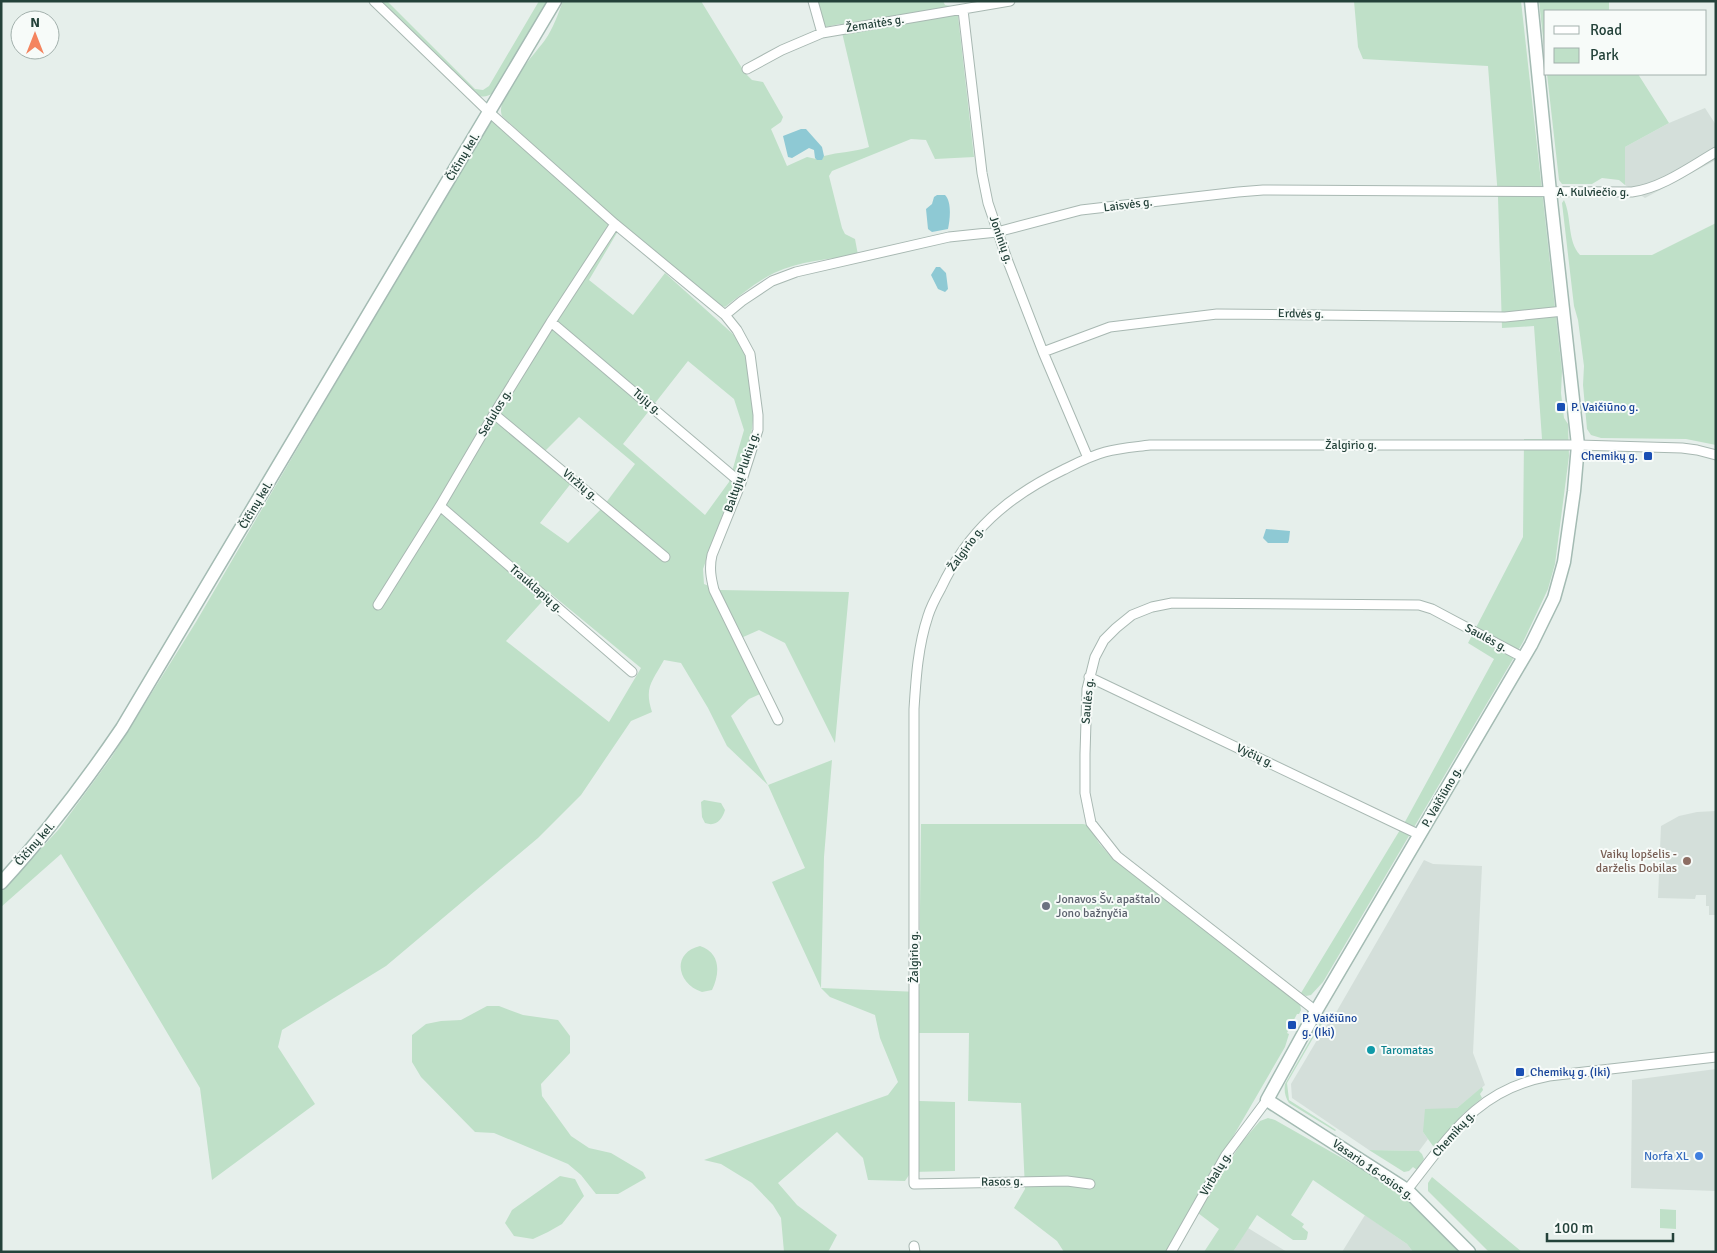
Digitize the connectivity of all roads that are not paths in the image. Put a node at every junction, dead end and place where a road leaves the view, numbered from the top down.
1 (374, 1) edge
2 (555, 1) edge
3 (813, 1) edge
4 (1010, 1) edge
5 (1530, 1) edge
6 (963, 10) junction
7 (822, 33) junction
8 (747, 69) dead end
9 (489, 112) junction
10 (1716, 152) edge
11 (1550, 192) junction
12 (615, 224) junction
13 (998, 232) junction
14 (1564, 311) junction
15 (725, 315) junction
16 (551, 322) junction
17 (1043, 352) junction
18 (494, 414) junction
19 (1578, 445) junction
20 (1716, 455) edge
21 (1088, 458) junction
22 (741, 483) junction
23 (440, 506) junction
24 (665, 557) dead end
25 (378, 605) dead end
26 (1524, 658) junction
27 (632, 672) dead end
28 (1089, 677) junction
29 (778, 720) dead end
30 (1420, 835) junction
31 (1, 883) edge
32 (1316, 1011) junction
33 (1716, 1057) edge
34 (1267, 1100) junction
35 (914, 1184) joint
36 (1090, 1184) dead end
37 (1407, 1190) junction
38 (1172, 1252) edge
39 (1469, 1252) edge

1 - 9 street, Baltųjų Plukių g.
2 - 9 main road, Čičinų kel.
3 - 7 street
4 - 6 street, Žemaitės g.
5 - 11 main road, P. Vaičiūno g.
6 - 7 street, Žemaitės g.
6 - 13 street, Joninių g.
7 - 8 street, Žemaitės g.
9 - 12 street, Baltųjų Plukių g.
9 - 31 main road, Čičinų kel.
10 - 11 street, A. Kulviečio g.
11 - 13 street, Laisvės g.
11 - 14 main road, P. Vaičiūno g.
12 - 15 street, Baltųjų Plukių g.
12 - 16 street, Sedulos g.
13 - 15 street, Laisvės g.
13 - 17 street, Joninių g.
14 - 17 street, Erdvės g.
14 - 19 main road, P. Vaičiūno g.
15 - 22 street, Baltųjų Plukių g.
16 - 18 street, Sedulos g.
16 - 22 street, Tujų g.
17 - 21 street, Joninių g.
18 - 23 street, Sedulos g.
18 - 24 street, Viržių g.
19 - 20 street
19 - 21 street, Žalgirio g.
19 - 26 main road, P. Vaičiūno g.
21 - 35 street, Žalgirio g.
22 - 29 street, Baltųjų Plukių g.
23 - 25 street, Sedulos g.
23 - 27 street, Trauklapių g.
26 - 28 street, Saulės g.
26 - 30 main road, P. Vaičiūno g.
28 - 30 street, Vyčių g.
28 - 32 street, Saulės g.
30 - 32 main road, P. Vaičiūno g.
32 - 34 main road, P. Vaičiūno g.
33 - 37 street, Chemikų g.
34 - 37 main road, Vasario 16-osios g.
34 - 38 street, Virbalų g.
35 - 36 street, Rasos g.
37 - 39 main road, Vasario 16-osios g.

